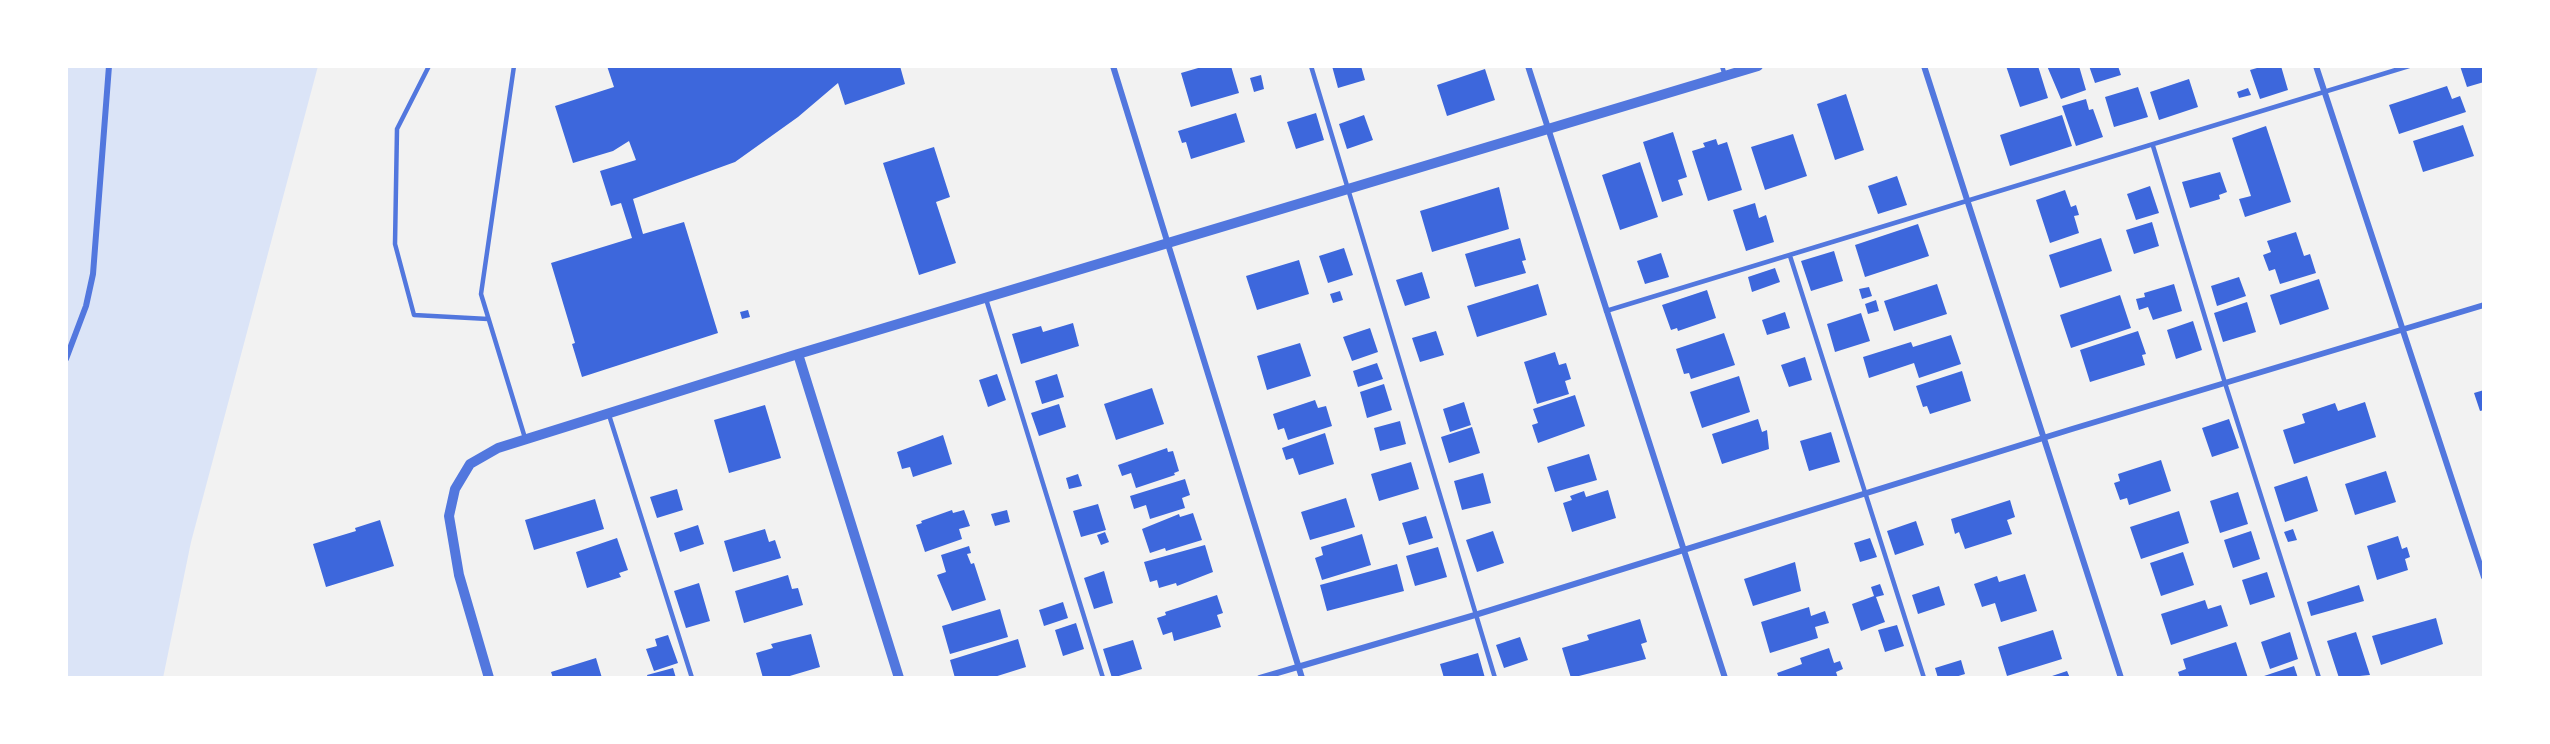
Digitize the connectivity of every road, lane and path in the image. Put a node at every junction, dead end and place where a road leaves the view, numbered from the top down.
1 (109, 66) edge
2 (429, 66) edge
3 (514, 66) edge
4 (1113, 66) edge
5 (1311, 66) edge
6 (1528, 66) edge
7 (1758, 66) edge
8 (1924, 66) edge
9 (2316, 66) edge
10 (2409, 66) edge
11 (1723, 71) edge
12 (2324, 91) junction
13 (1548, 130) junction
14 (2153, 146) junction
15 (1348, 189) junction
16 (1966, 201) junction
17 (1167, 243) junction
18 (1790, 256) junction
19 (986, 299) junction
20 (2484, 305) edge
21 (1606, 311) junction
22 (488, 319) junction
23 (2404, 329) junction
24 (798, 354) junction
25 (66, 359) edge
26 (2225, 383) junction
27 (608, 413) junction
28 (525, 438) junction
29 (2044, 438) junction
30 (1864, 493) junction
31 (1684, 549) junction
32 (2484, 577) edge
33 (1475, 615) junction
34 (1298, 667) junction
35 (489, 678) edge
36 (692, 678) edge
37 (899, 678) edge
38 (1103, 678) edge
39 (1260, 678) edge
40 (1302, 678) edge
41 (1495, 678) edge
42 (1725, 678) edge
43 (1924, 678) edge
44 (2121, 678) edge
45 (2319, 678) edge

1 - 25 street
2 - 22 lane
3 - 22 lane
4 - 17 street
5 - 15 lane
6 - 13 street
7 - 11 street
8 - 16 street
9 - 12 street
10 - 12 lane
11 - 13 street
12 - 14 lane
12 - 23 street
13 - 15 street
13 - 21 street
14 - 16 lane
14 - 26 lane
15 - 17 street
15 - 33 lane
16 - 18 lane
16 - 29 street
17 - 19 street
17 - 34 street
18 - 21 lane
18 - 30 lane
19 - 24 street
19 - 38 lane
20 - 23 street
21 - 31 street
22 - 28 lane
23 - 26 street
23 - 32 street
24 - 27 street
24 - 37 street
26 - 29 street
26 - 45 lane
27 - 28 street
27 - 36 lane
28 - 35 street
29 - 30 street
29 - 44 street
30 - 31 street
30 - 43 lane
31 - 33 street
31 - 42 street
33 - 34 street
33 - 41 lane
34 - 39 street
34 - 40 street

